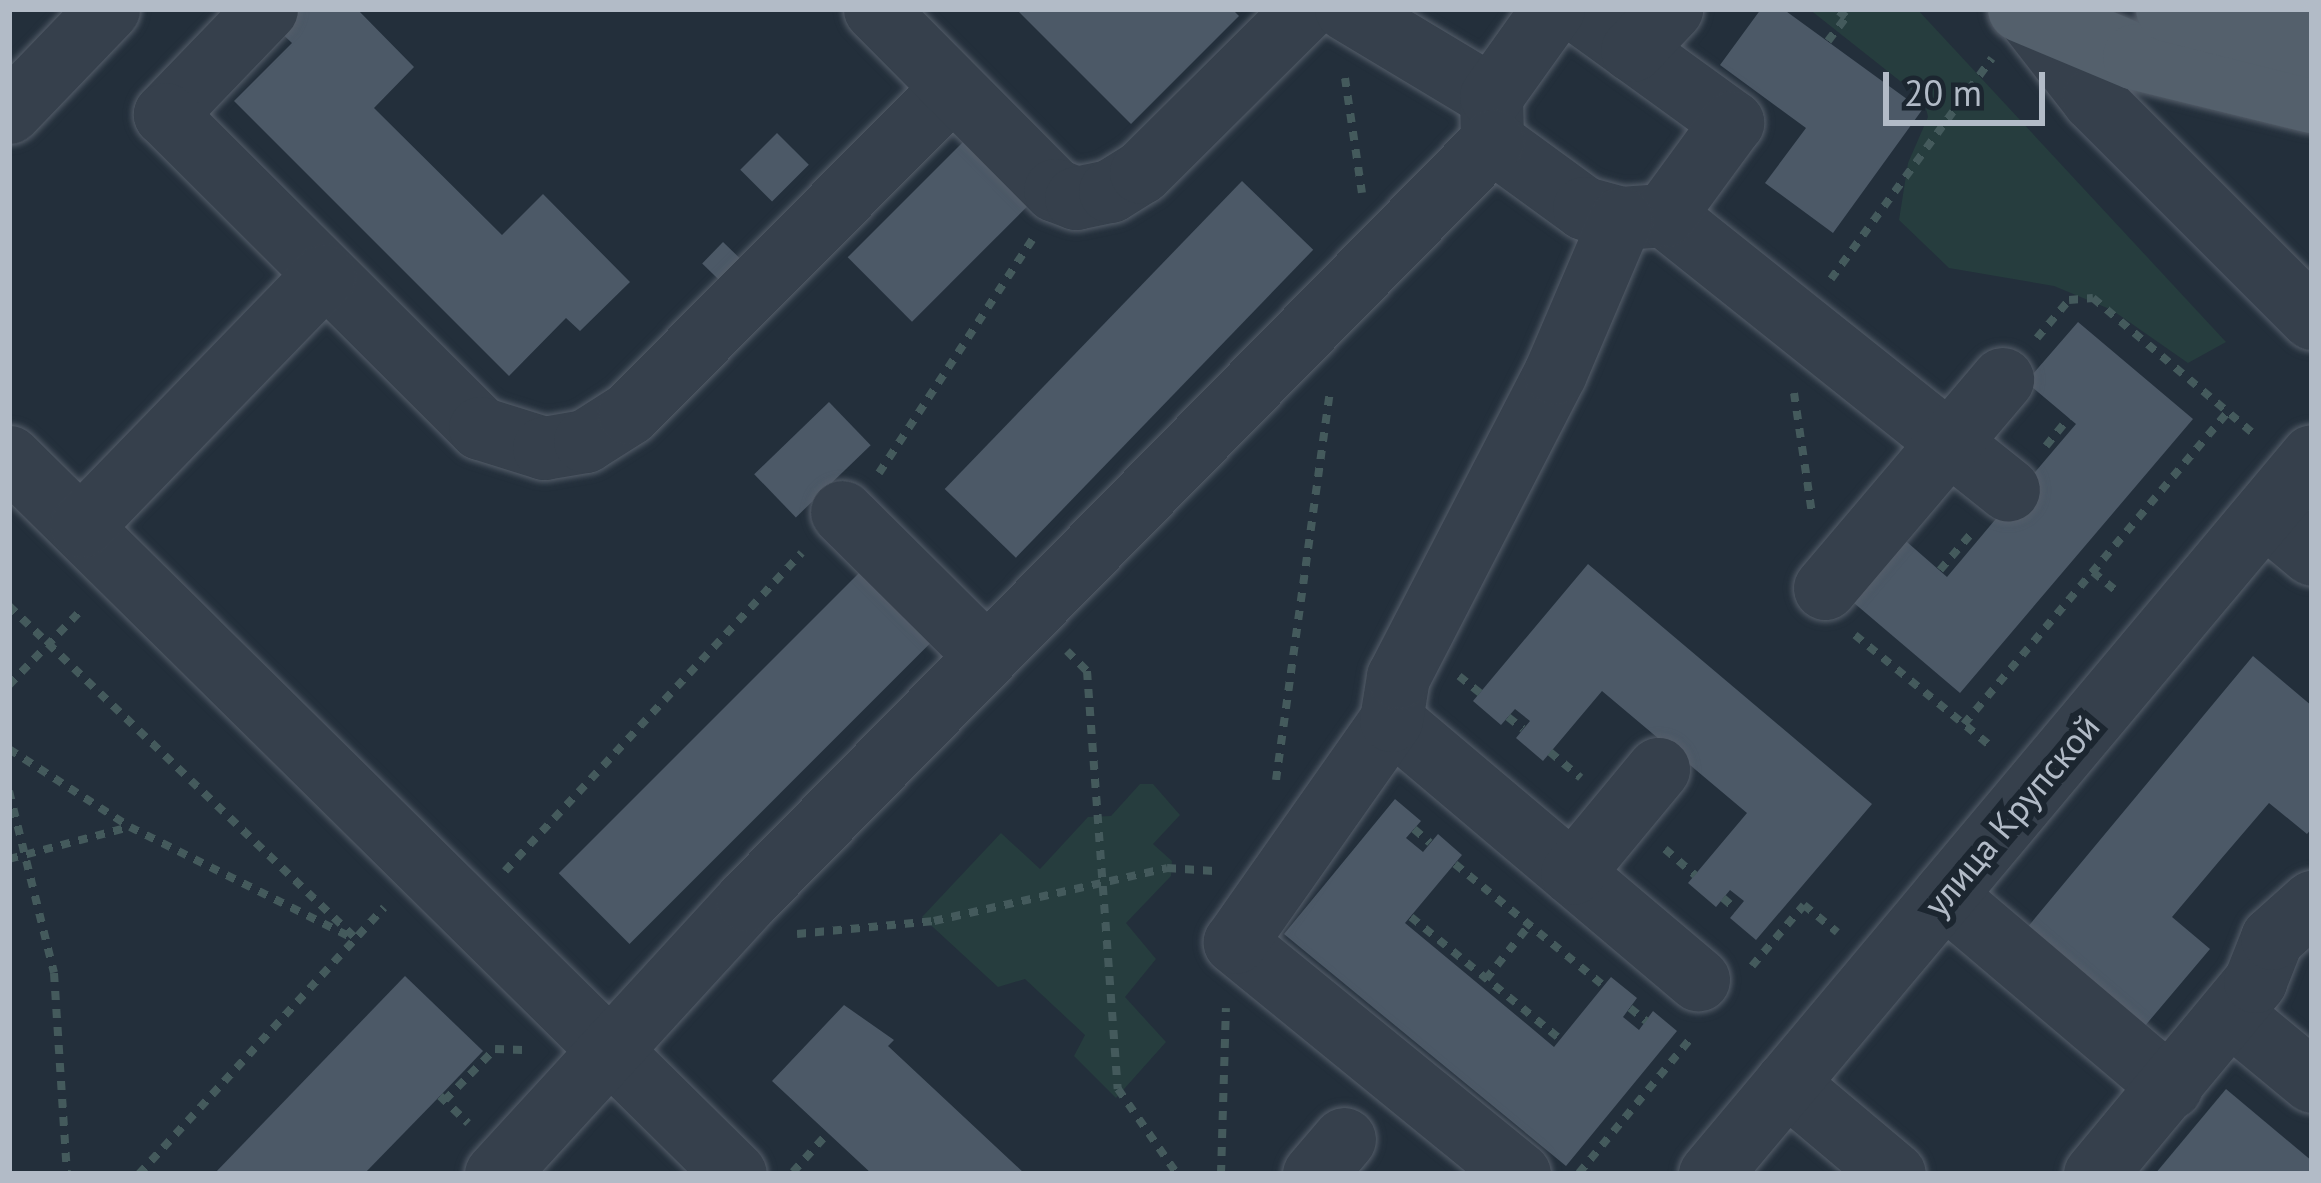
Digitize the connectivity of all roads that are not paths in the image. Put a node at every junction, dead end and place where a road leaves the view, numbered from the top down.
1 (266, 9) edge
2 (875, 9) edge
3 (1552, 9) edge
4 (1576, 9) edge
5 (2169, 9) edge
6 (74, 20) edge
7 (1331, 25) edge
8 (2016, 26) edge
9 (1651, 29) edge
10 (2312, 45) edge
11 (952, 88) junction
12 (2312, 100) edge
13 (9, 112) edge
14 (1491, 118) junction
15 (1642, 216) junction
16 (324, 274) junction
17 (2312, 318) edge
18 (2002, 379) road end
19 (1948, 442) junction
20 (2286, 447) edge
21 (9, 458) edge
22 (2006, 493) road end
23 (842, 512) road end
24 (2264, 514) junction
25 (102, 546) junction
26 (2312, 554) edge
27 (1825, 587) road end
28 (986, 656) junction
29 (1391, 720) junction
30 (1658, 769) dead end
31 (1572, 873) junction
32 (1944, 895) junction
33 (2312, 902) edge
34 (1699, 979) dead end
35 (2230, 1014) junction
36 (605, 1052) junction
37 (2312, 1081) edge
38 (1786, 1083) junction
39 (2170, 1087) junction
40 (496, 1174) edge
41 (735, 1174) edge
42 (1519, 1174) edge
43 (1710, 1174) edge
44 (1894, 1174) edge
45 (2095, 1174) edge

1 - 16 street
2 - 11 street
3 - 14 street
4 - 9 street
5 - 10 main road
6 - 13 street
7 - 11 street
7 - 14 street
8 - 12 main road
8 - 17 street
9 - 15 street
11 - 16 street
14 - 15 street
14 - 28 street
15 - 19 street
15 - 29 street
16 - 25 street
18 - 19 street
19 - 22 street
19 - 27 street
20 - 24 street, улица Крупской
21 - 25 street
23 - 28 street
24 - 26 street
24 - 32 street, улица Крупской
25 - 36 street
28 - 36 street
29 - 31 street
29 - 42 street
30 - 31 street
31 - 34 street
32 - 38 street, улица Крупской
32 - 39 street
33 - 35 street
35 - 37 street
35 - 39 street
36 - 40 street
36 - 41 street
38 - 43 street, улица Крупской
38 - 44 street
39 - 45 street

